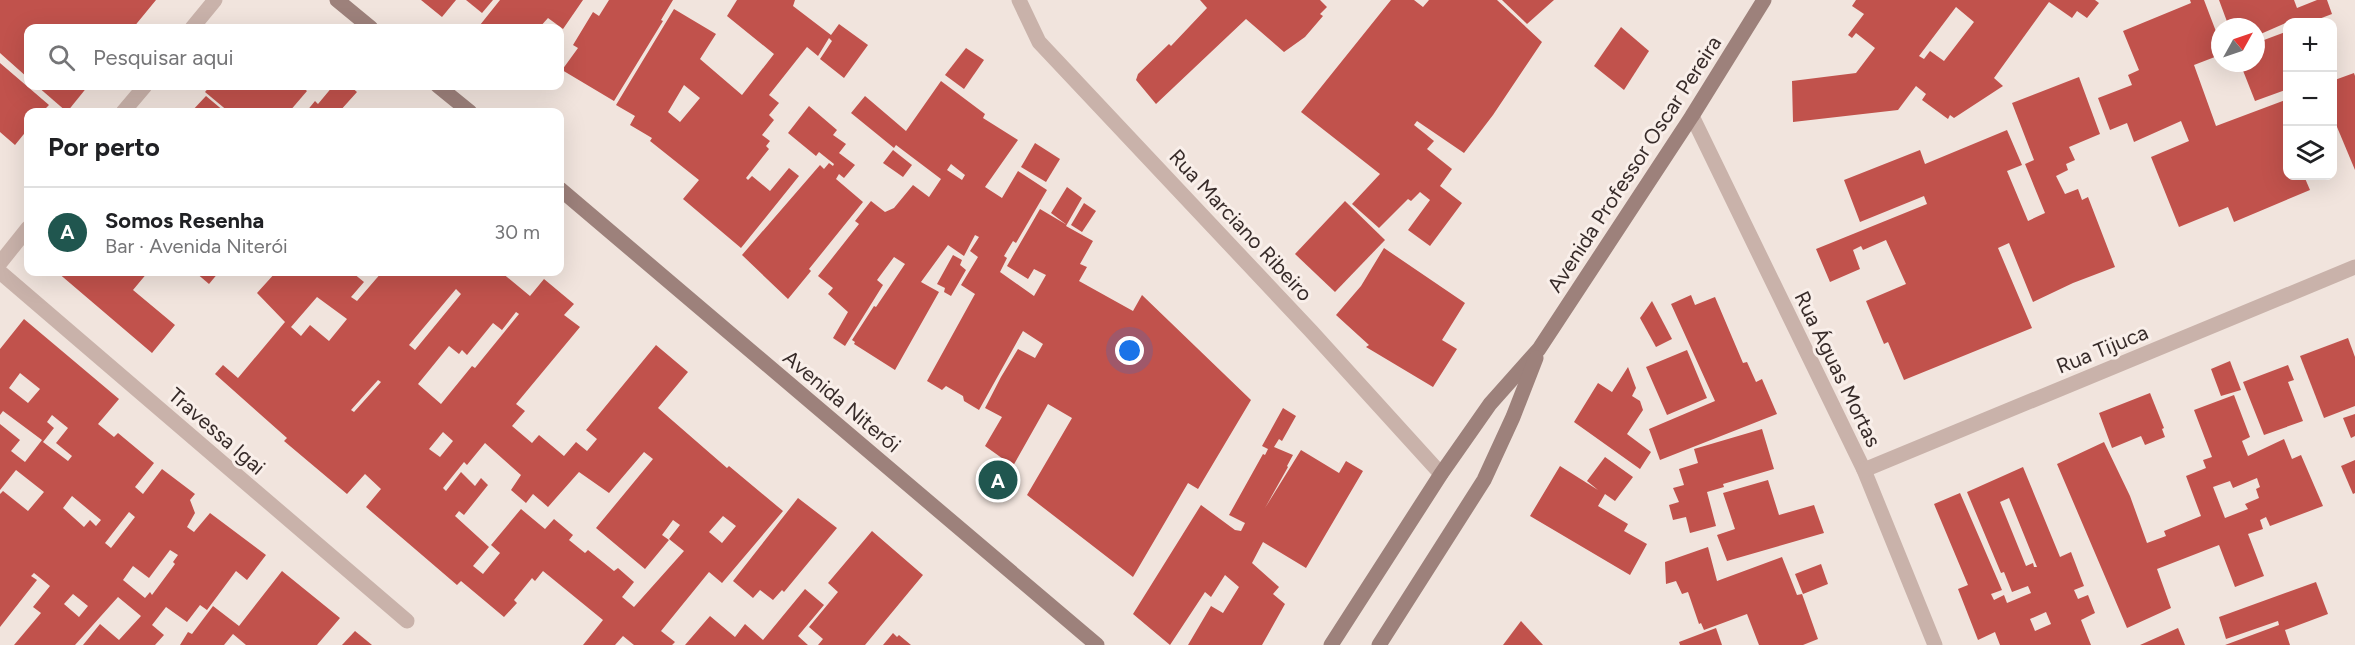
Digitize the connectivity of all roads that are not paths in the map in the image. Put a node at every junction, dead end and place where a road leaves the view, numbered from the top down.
1 (215, 0) edge
2 (337, 0) edge
3 (1019, 0) edge
4 (1764, 0) edge
5 (195, 24) edge
6 (366, 24) edge
7 (142, 90) edge
8 (443, 90) edge
9 (126, 108) edge
10 (465, 108) edge
11 (1692, 116) junction
12 (564, 192) edge
13 (24, 233) edge
14 (0, 262) edge
15 (2355, 267) edge
16 (0, 272) edge
17 (1539, 350) junction
18 (1864, 470) junction
19 (1441, 474) junction
20 (407, 621) dead end
21 (1097, 645) edge
22 (1331, 645) edge
23 (1379, 645) edge
24 (1935, 645) edge

1 - 5 street
2 - 6 main road
3 - 19 street, Rua Marciano Ribeiro
4 - 11 main road, Avenida Professor Oscar Pereira
7 - 9 street
8 - 10 main road
11 - 17 main road, Avenida Professor Oscar Pereira
11 - 18 street, Rua Águas Mortas
12 - 21 main road, Avenida Niterói
13 - 14 street
15 - 18 street, Rua Tijuca
16 - 20 street, Travessa Igai
17 - 19 main road, Avenida Professor Oscar Pereira
17 - 23 main road, Avenida Professor Oscar Pereira
18 - 24 street, Rua Águas Mortas
19 - 22 main road, Avenida Professor Oscar Pereira

